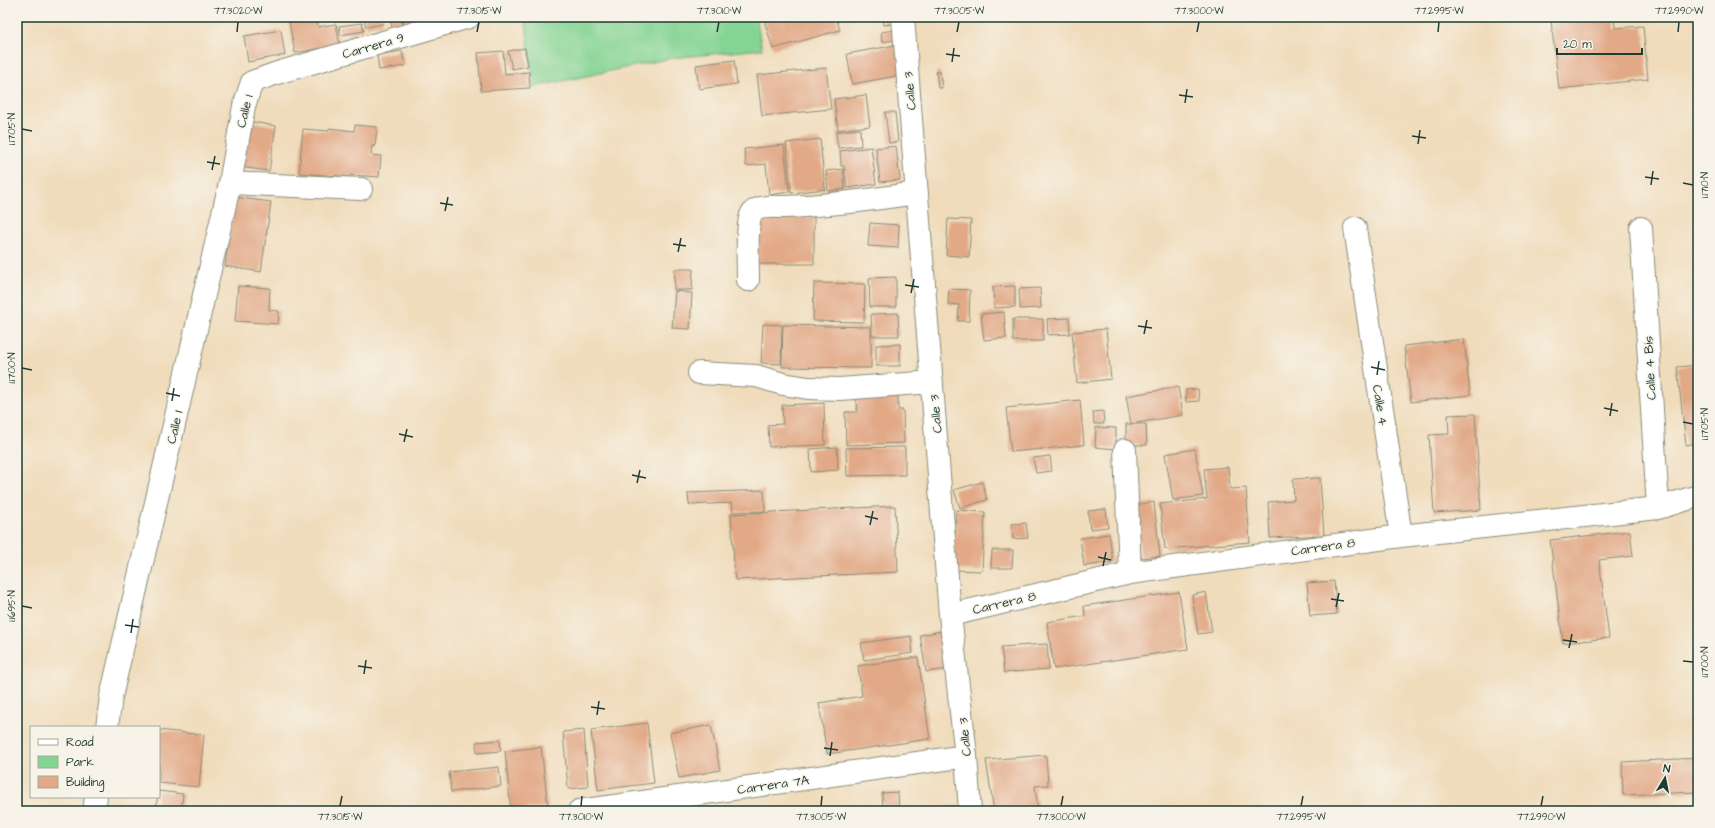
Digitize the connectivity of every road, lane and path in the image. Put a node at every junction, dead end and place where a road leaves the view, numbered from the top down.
1 (469, 17) edge
2 (903, 17) edge
3 (276, 73) joint
4 (230, 184) junction
5 (361, 189) dead end
6 (917, 193) junction
7 (1354, 228) dead end
8 (1641, 228) dead end
9 (748, 280) dead end
10 (699, 373) dead end
11 (932, 382) junction
12 (1125, 450) dead end
13 (1698, 496) edge
14 (1658, 508) junction
15 (1401, 536) junction
16 (1130, 573) junction
17 (950, 615) junction
18 (107, 726) edge
19 (966, 756) junction
20 (96, 798) edge
21 (94, 811) edge
22 (579, 811) edge
23 (970, 811) edge

1 - 3 street, Carrera 9
2 - 6 street, Calle 3
3 - 4 street, Calle 1
4 - 5 street
4 - 18 street, Calle 1
6 - 9 street
6 - 11 street, Calle 3
7 - 15 street, Calle 4
8 - 14 street, Calle 4 Bis
10 - 11 street
11 - 17 street, Calle 3
12 - 16 street
13 - 14 street, Carrera 8
14 - 15 street, Carrera 8
15 - 16 street, Carrera 8
16 - 17 street, Carrera 8
17 - 19 street, Calle 3
19 - 22 street, Carrera 7A
19 - 23 street, Calle 3
20 - 21 street

